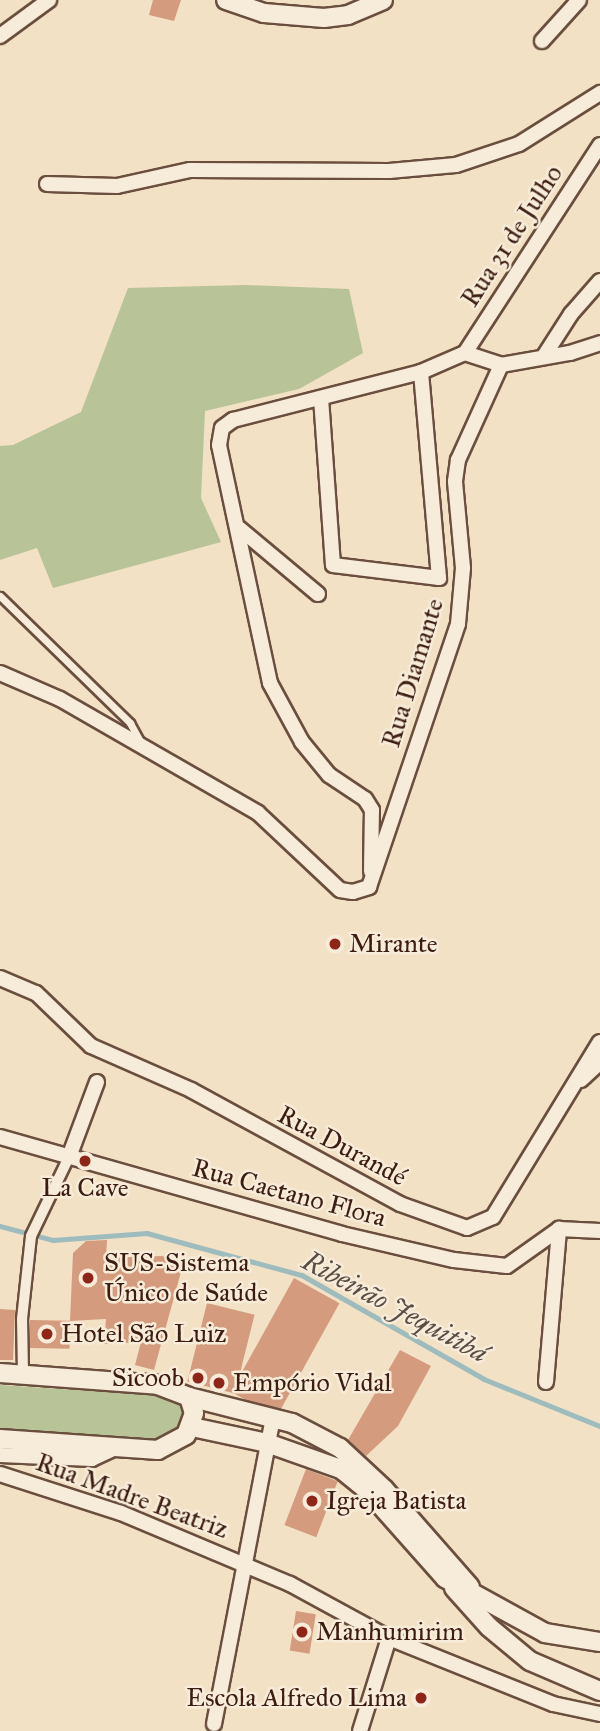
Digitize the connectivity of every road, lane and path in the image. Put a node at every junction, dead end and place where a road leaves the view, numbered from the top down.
1 (49, 0) edge
2 (226, 0) edge
3 (383, 0) edge
4 (579, 0) edge
5 (0, 36) edge
6 (541, 41) dead end
7 (600, 93) edge
8 (600, 145) edge
9 (47, 184) dead end
10 (600, 281) edge
11 (600, 343) edge
12 (465, 353) junction
13 (544, 356) junction
14 (500, 365) junction
15 (421, 372) junction
16 (321, 398) junction
17 (239, 528) junction
18 (318, 594) dead end
19 (0, 596) edge
20 (0, 673) edge
21 (147, 752) junction
22 (369, 887) junction
23 (0, 978) edge
24 (600, 1042) edge
25 (600, 1062) edge
26 (97, 1082) dead end
27 (579, 1082) junction
28 (0, 1137) edge
29 (69, 1157) junction
30 (559, 1229) junction
31 (600, 1231) edge
32 (0, 1373) edge
33 (23, 1374) junction
34 (546, 1382) dead end
35 (183, 1394) junction
36 (272, 1418) junction
37 (192, 1427) junction
38 (0, 1439) edge
39 (267, 1443) junction
40 (119, 1447) junction
41 (340, 1448) junction
42 (0, 1455) edge
43 (331, 1465) junction
44 (0, 1474) edge
45 (246, 1565) junction
46 (449, 1573) junction
47 (389, 1637) junction
48 (600, 1642) edge
49 (600, 1691) edge
50 (600, 1714) edge
51 (214, 1724) dead end
52 (360, 1731) edge

1 - 5 street
2 - 3 street
4 - 6 street
7 - 9 street
8 - 12 street, Rua 31 de Julho
10 - 13 street
11 - 13 street
12 - 14 street
12 - 15 street
13 - 14 street
14 - 22 street, Rua Diamante
15 - 16 street
15 - 16 street
16 - 17 street
17 - 18 street
17 - 22 street
19 - 21 lane
20 - 21 street
21 - 22 street
23 - 27 street, Rua Durandé
24 - 27 street, Rua Durandé
25 - 27 street
26 - 29 street
28 - 29 street, Rua Caetano Flora
29 - 30 street, Rua Caetano Flora
29 - 33 street
30 - 31 street
30 - 34 street
32 - 33 street
33 - 35 street
35 - 36 street
35 - 37 street
36 - 39 street
36 - 41 street
37 - 39 street
37 - 40 street
38 - 40 street
39 - 43 street
39 - 45 street
40 - 42 street
41 - 43 street
41 - 46 street
43 - 46 street
44 - 45 street, Rua Madre Beatriz
45 - 47 street, Rua Madre Beatriz
45 - 51 street
46 - 48 street
46 - 49 street
47 - 50 street, Rua Madre Beatriz
47 - 52 street

